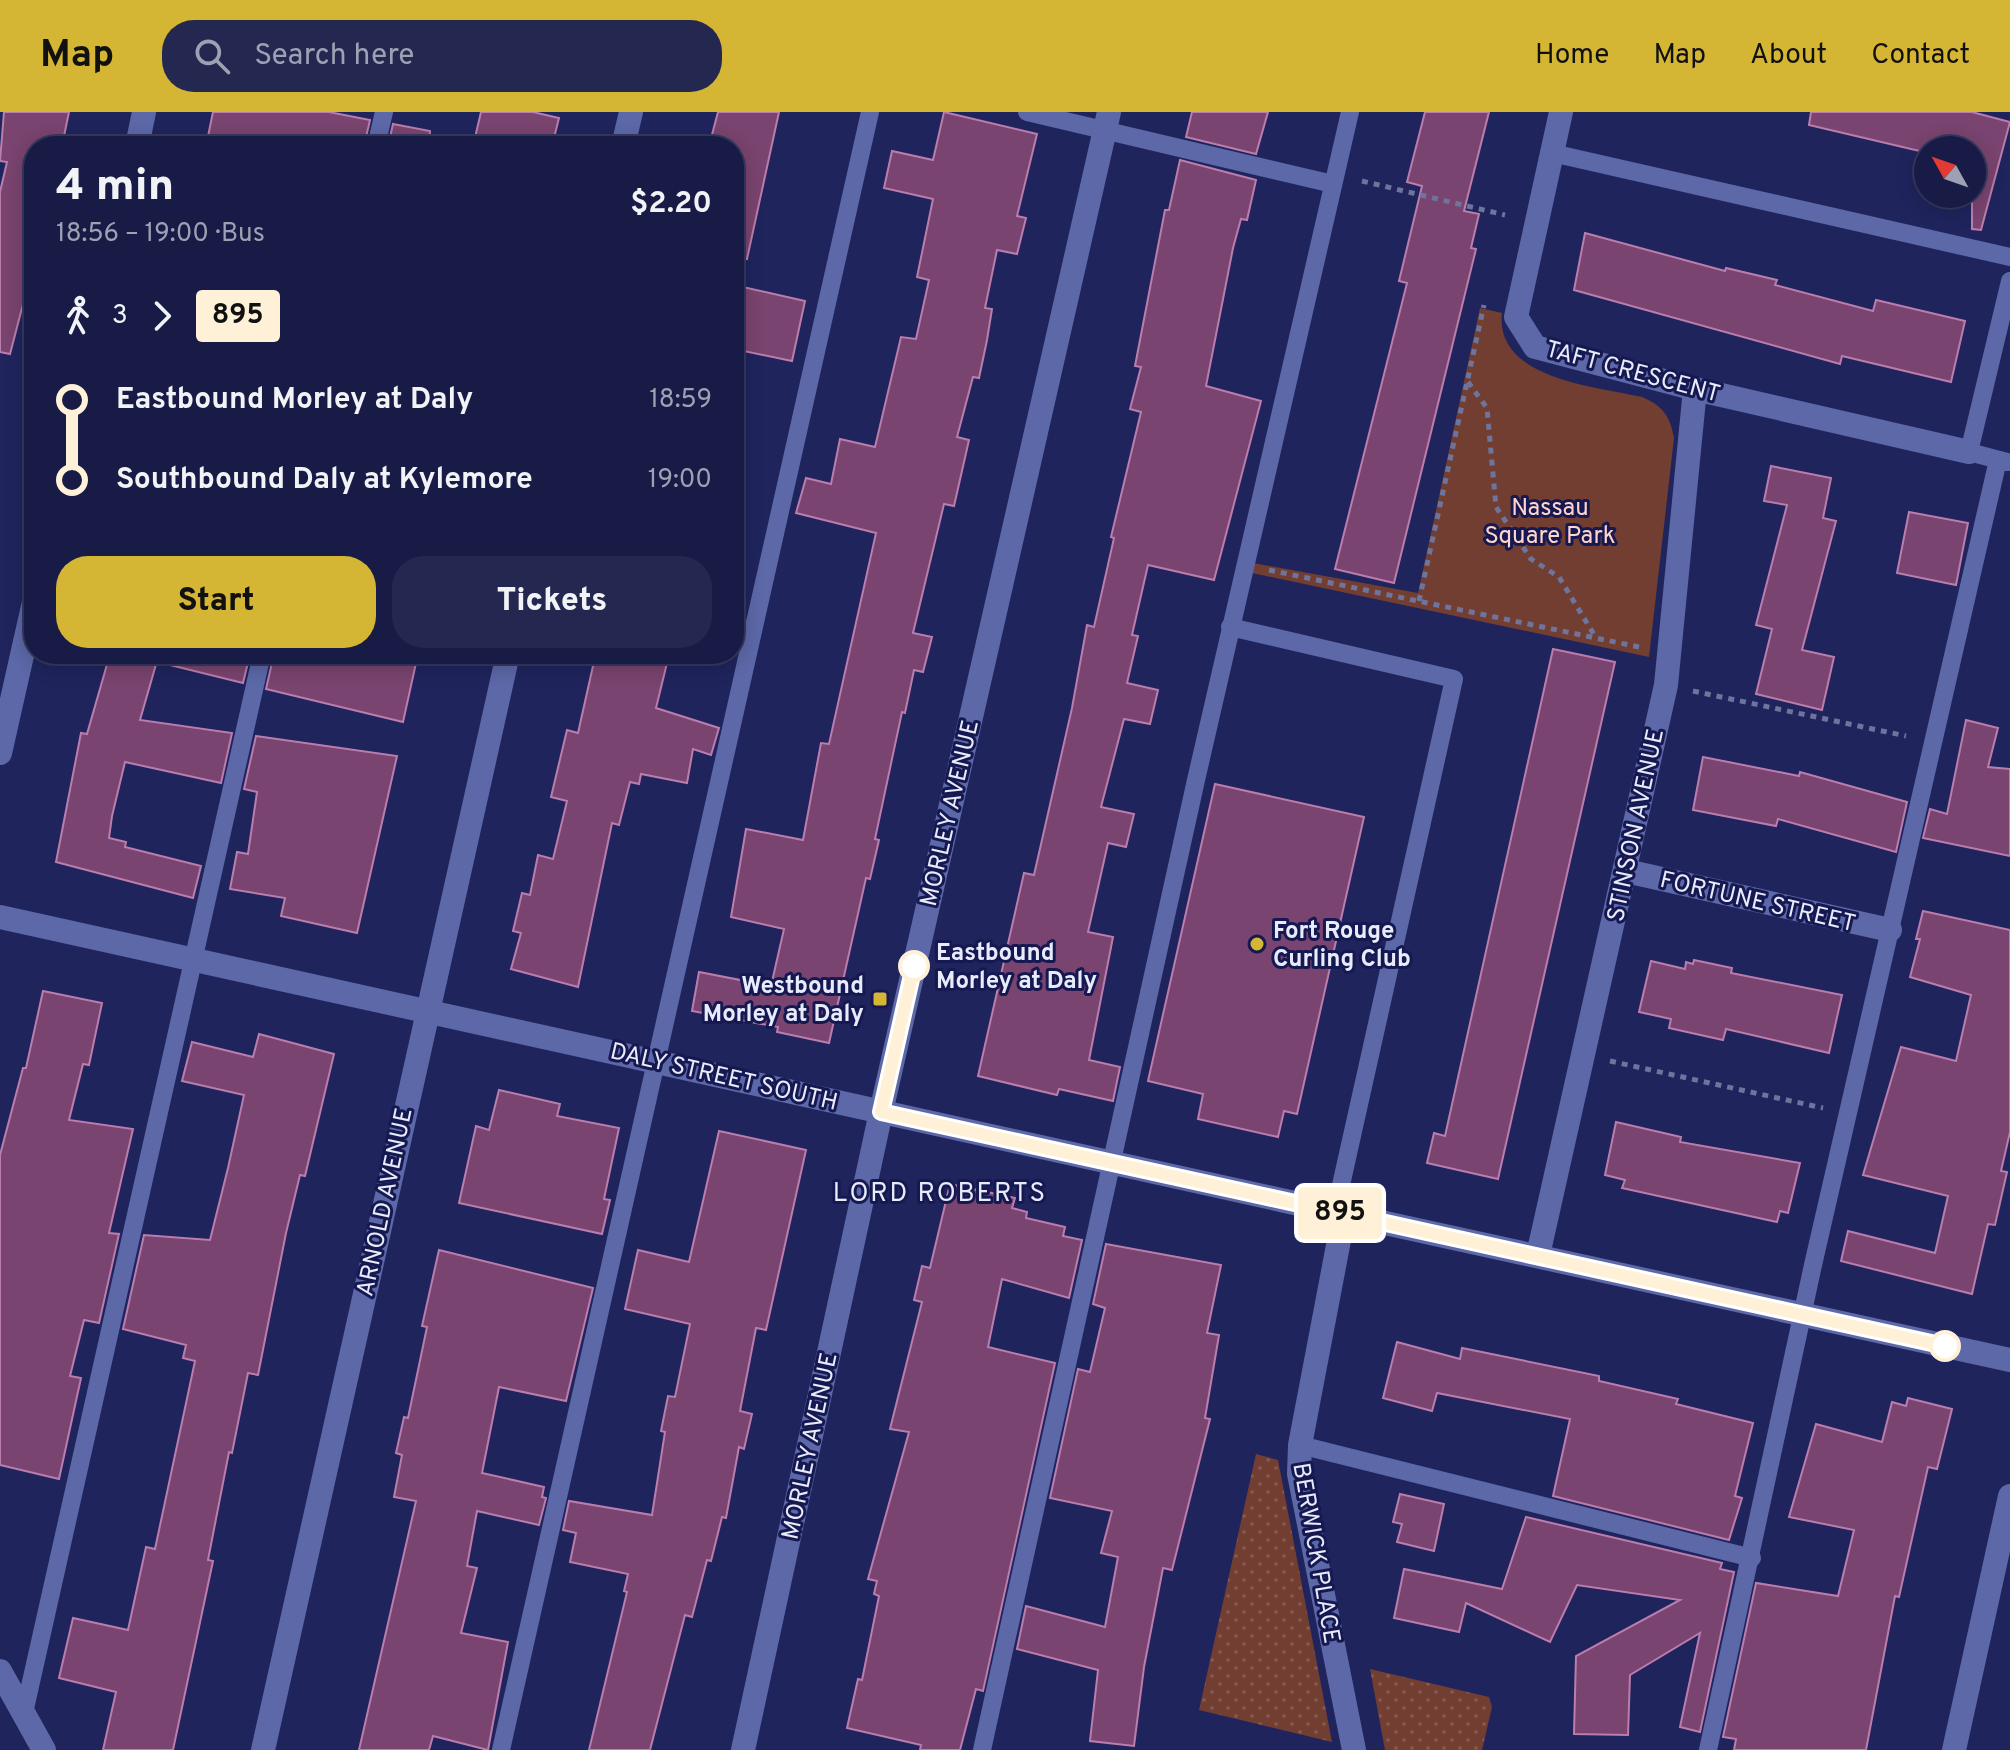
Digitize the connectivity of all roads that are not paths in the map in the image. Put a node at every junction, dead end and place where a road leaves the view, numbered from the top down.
1 (144, 112) edge
2 (384, 112) edge
3 (631, 112) edge
4 (870, 112) edge
5 (1027, 112) edge
6 (1350, 112) edge
7 (1561, 112) edge
8 (1107, 121) edge
9 (139, 136) edge
10 (378, 136) edge
11 (625, 136) edge
12 (1552, 153) junction
13 (1334, 179) junction
14 (2010, 257) edge
15 (2010, 281) edge
16 (1695, 389) junction
17 (1969, 452) junction
18 (2004, 461) edge
19 (1230, 627) junction
20 (24, 646) edge
21 (260, 664) edge
22 (506, 664) edge
23 (0, 753) edge
24 (1626, 871) junction
25 (0, 917) edge
26 (1890, 930) junction
27 (193, 961) junction
28 (426, 1012) junction
29 (657, 1060) junction
30 (881, 1112) junction
31 (1113, 1163) junction
32 (1339, 1213) junction
33 (1538, 1255) junction
34 (1802, 1316) junction
35 (2010, 1360) edge
36 (1300, 1445) junction
37 (2010, 1496) edge
38 (1752, 1558) junction
39 (0, 1671) edge
40 (24, 1713) junction
41 (44, 1750) edge
42 (263, 1750) edge
43 (501, 1750) edge
44 (743, 1750) edge
45 (982, 1750) edge
46 (1354, 1750) edge
47 (1708, 1750) edge
48 (1954, 1750) edge

1 - 9 street
2 - 10 lane
3 - 11 street
4 - 29 lane
5 - 8 lane
6 - 13 lane
7 - 12 street, TAFT CRESCENT
8 - 13 lane
8 - 30 street, MORLEY AVENUE
12 - 14 lane
12 - 16 street, TAFT CRESCENT
13 - 19 lane
15 - 17 lane
16 - 17 street, TAFT CRESCENT
16 - 24 street, STINSON AVENUE
17 - 18 lane
18 - 26 lane
19 - 31 lane
19 - 32 lane
20 - 23 street
21 - 27 lane
22 - 28 street, ARNOLD AVENUE
24 - 26 street, FORTUNE STREET
24 - 33 street, STINSON AVENUE
25 - 27 street, DALY STREET SOUTH
26 - 34 lane
27 - 28 street, DALY STREET SOUTH
27 - 40 lane
28 - 29 street, DALY STREET SOUTH
28 - 42 street, ARNOLD AVENUE
29 - 30 street, DALY STREET SOUTH
29 - 43 lane
30 - 31 street, DALY STREET SOUTH
30 - 44 street, MORLEY AVENUE
31 - 32 street, DALY STREET SOUTH
31 - 45 lane
32 - 33 street, DALY STREET SOUTH
32 - 36 street, BERWICK PLACE
33 - 34 street, DALY STREET SOUTH
34 - 35 street, DALY STREET SOUTH
34 - 38 lane
36 - 38 lane
36 - 46 street, BERWICK PLACE
37 - 48 street
38 - 47 lane
39 - 40 street
40 - 41 street

